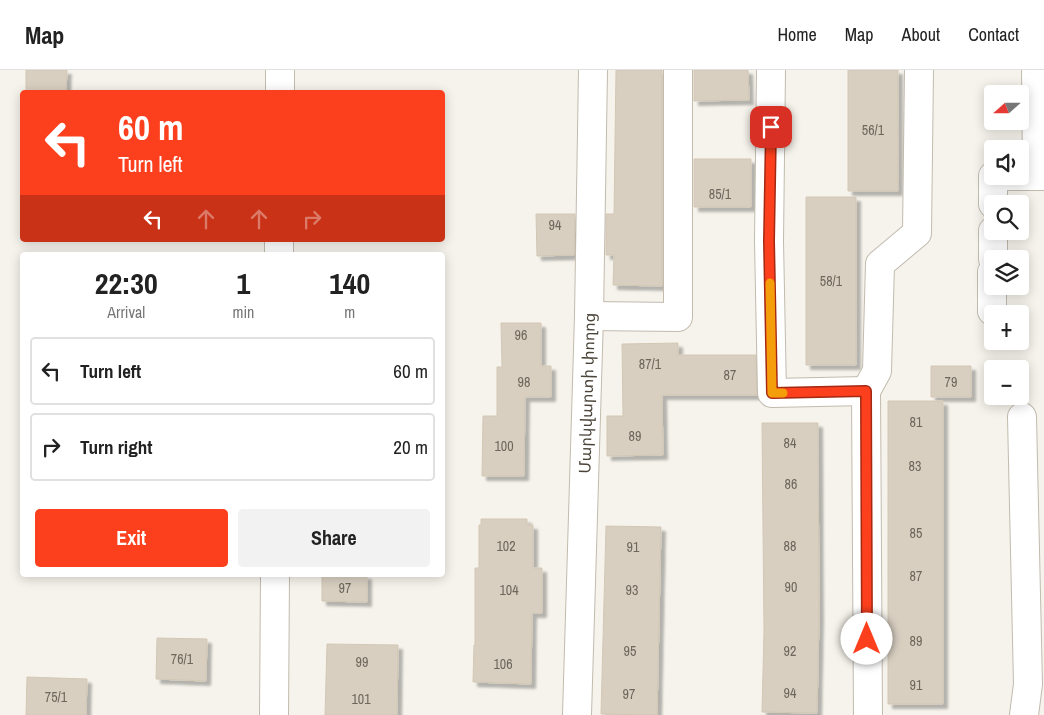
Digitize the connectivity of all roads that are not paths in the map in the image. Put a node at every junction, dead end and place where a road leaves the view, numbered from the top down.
1 (280, 70) edge
2 (593, 70) edge
3 (678, 70) edge
4 (771, 70) edge
5 (920, 70) edge
6 (1036, 70) edge
7 (280, 90) edge
8 (1040, 176) edge
9 (993, 195) edge
10 (589, 316) junction
11 (866, 391) junction
12 (1022, 417) dead end
13 (275, 577) edge
14 (1035, 662) edge
15 (274, 715) edge
16 (577, 715) edge
17 (868, 715) edge
18 (1024, 715) edge

1 - 7 street
2 - 10 street, Մարկվարտի փողոց
3 - 10 street
4 - 11 street
5 - 11 street
6 - 8 street
8 - 9 street
10 - 16 street, Մարկվարտի փողոց
11 - 17 street
12 - 14 street
13 - 15 street
14 - 18 street

